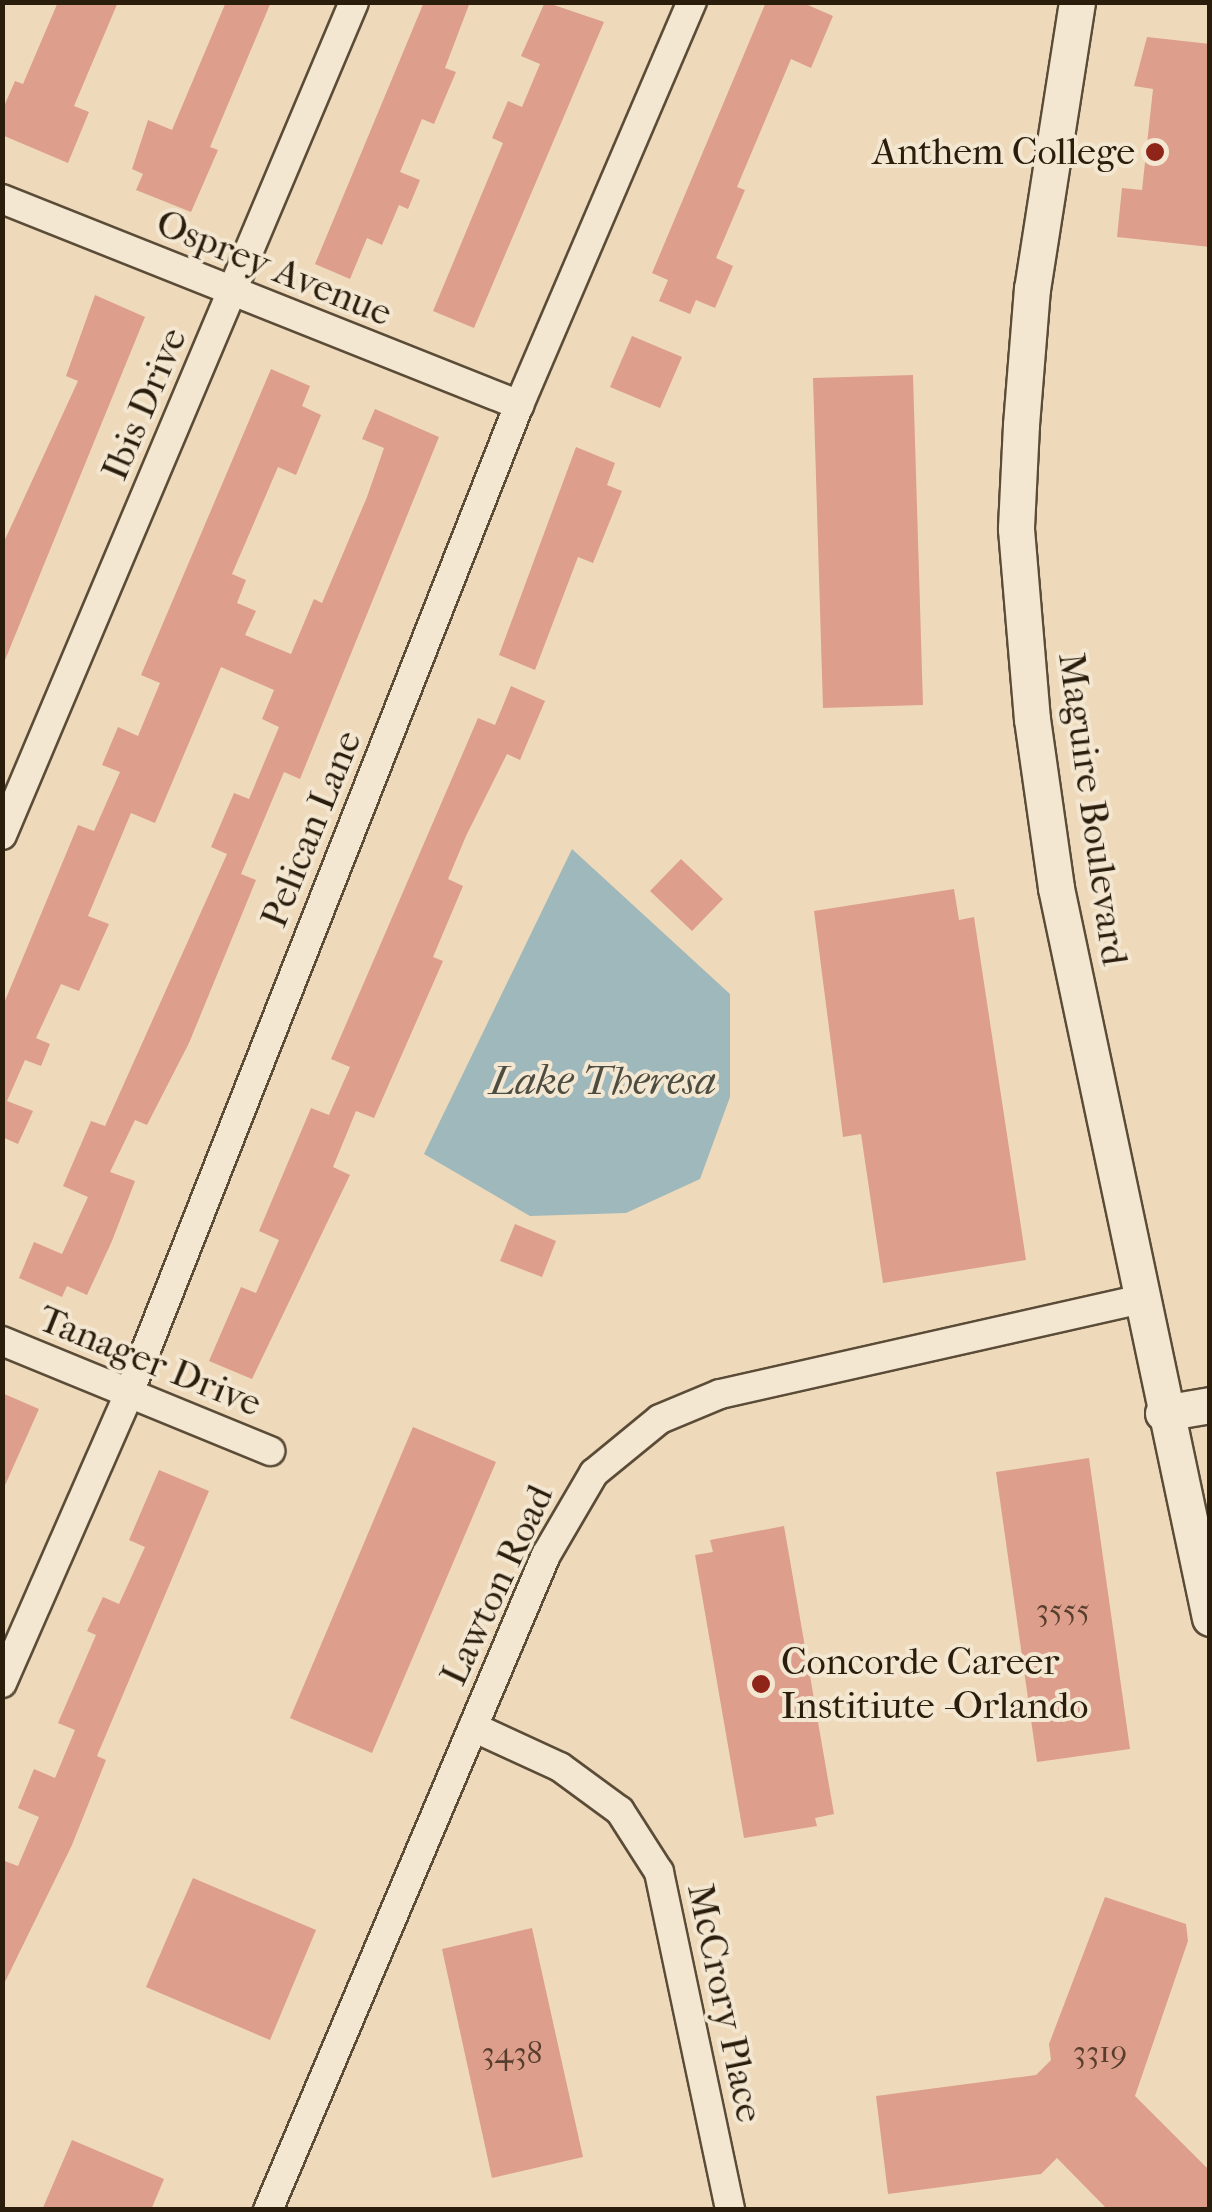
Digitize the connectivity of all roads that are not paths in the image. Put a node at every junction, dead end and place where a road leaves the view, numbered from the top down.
1 (354, 2) edge
2 (692, 2) edge
3 (1077, 2) edge
4 (2, 199) edge
5 (232, 291) junction
6 (518, 405) junction
7 (2, 835) edge
8 (1138, 1300) junction
9 (2, 1341) edge
10 (129, 1393) junction
11 (1210, 1405) edge
12 (1163, 1413) junction
13 (270, 1451) dead end
14 (1210, 1618) edge
15 (2, 1683) edge
16 (473, 1727) junction
17 (268, 2210) edge
18 (730, 2210) edge

1 - 5 street, Ibis Drive
2 - 6 street, Pelican Lane
3 - 8 street, Maguire Boulevard
4 - 5 street, Osprey Avenue
5 - 6 street, Osprey Avenue
5 - 7 street, Ibis Drive
6 - 10 street, Pelican Lane
8 - 12 street, Maguire Boulevard
8 - 16 street, Lawton Road
9 - 10 street, Tanager Drive
10 - 13 street, Tanager Drive
10 - 15 street, Pelican Lane
11 - 12 street
12 - 14 street, Maguire Boulevard
16 - 17 street, Lawton Road
16 - 18 street, McCrory Place

